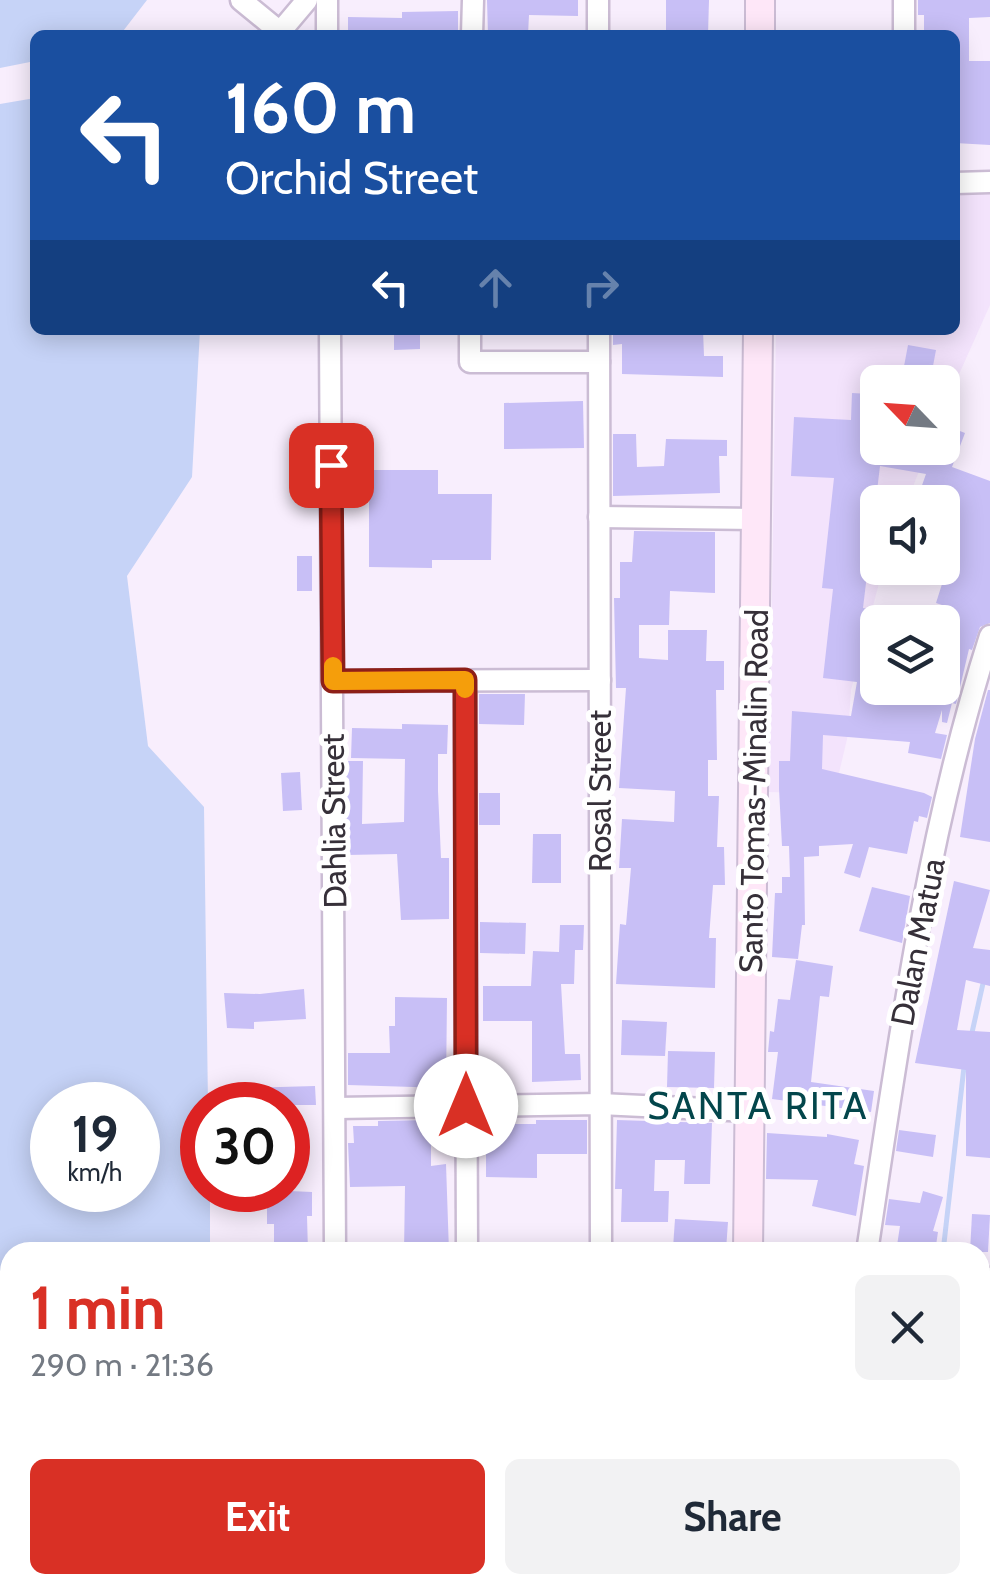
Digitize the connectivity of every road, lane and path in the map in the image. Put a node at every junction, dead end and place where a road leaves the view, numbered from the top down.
1 (241, 0) edge
2 (307, 0) edge
3 (327, 0) edge
4 (473, 0) edge
5 (598, 0) edge
6 (760, 0) edge
7 (904, 0) edge
8 (277, 30) edge
9 (282, 30) edge
10 (328, 30) edge
11 (472, 30) edge
12 (598, 30) edge
13 (760, 30) edge
14 (904, 30) edge
15 (960, 182) edge
16 (990, 182) edge
17 (330, 335) edge
18 (470, 335) edge
19 (599, 335) edge
20 (758, 335) edge
21 (599, 362) junction
22 (599, 517) junction
23 (756, 519) junction
24 (990, 636) edge
25 (465, 680) junction
26 (600, 680) junction
27 (333, 681) junction
28 (600, 1104) junction
29 (466, 1106) junction
30 (336, 1108) junction
31 (750, 1110) junction
32 (336, 1242) edge
33 (468, 1242) edge
34 (601, 1242) edge
35 (748, 1242) edge
36 (868, 1242) edge

1 - 8 street
2 - 9 street
3 - 10 street
4 - 11 street
5 - 12 street
6 - 13 main road
7 - 14 street
15 - 16 street
17 - 27 street, Dahlia Street
18 - 21 street
19 - 21 street, Rosal Street
20 - 23 main road, Santo Tomas-Minalin Road
21 - 22 street, Rosal Street
22 - 23 street
22 - 26 street, Rosal Street
23 - 31 main road, Santo Tomas-Minalin Road
24 - 36 street, Dalan Matua
25 - 26 street
25 - 27 street
25 - 29 street
26 - 28 street, Rosal Street
27 - 30 street, Dahlia Street
28 - 29 street
28 - 31 street
28 - 34 street, Rosal Street
29 - 30 street
29 - 33 street
30 - 32 street, Dahlia Street
31 - 35 main road, Santo Tomas-Minalin Road

